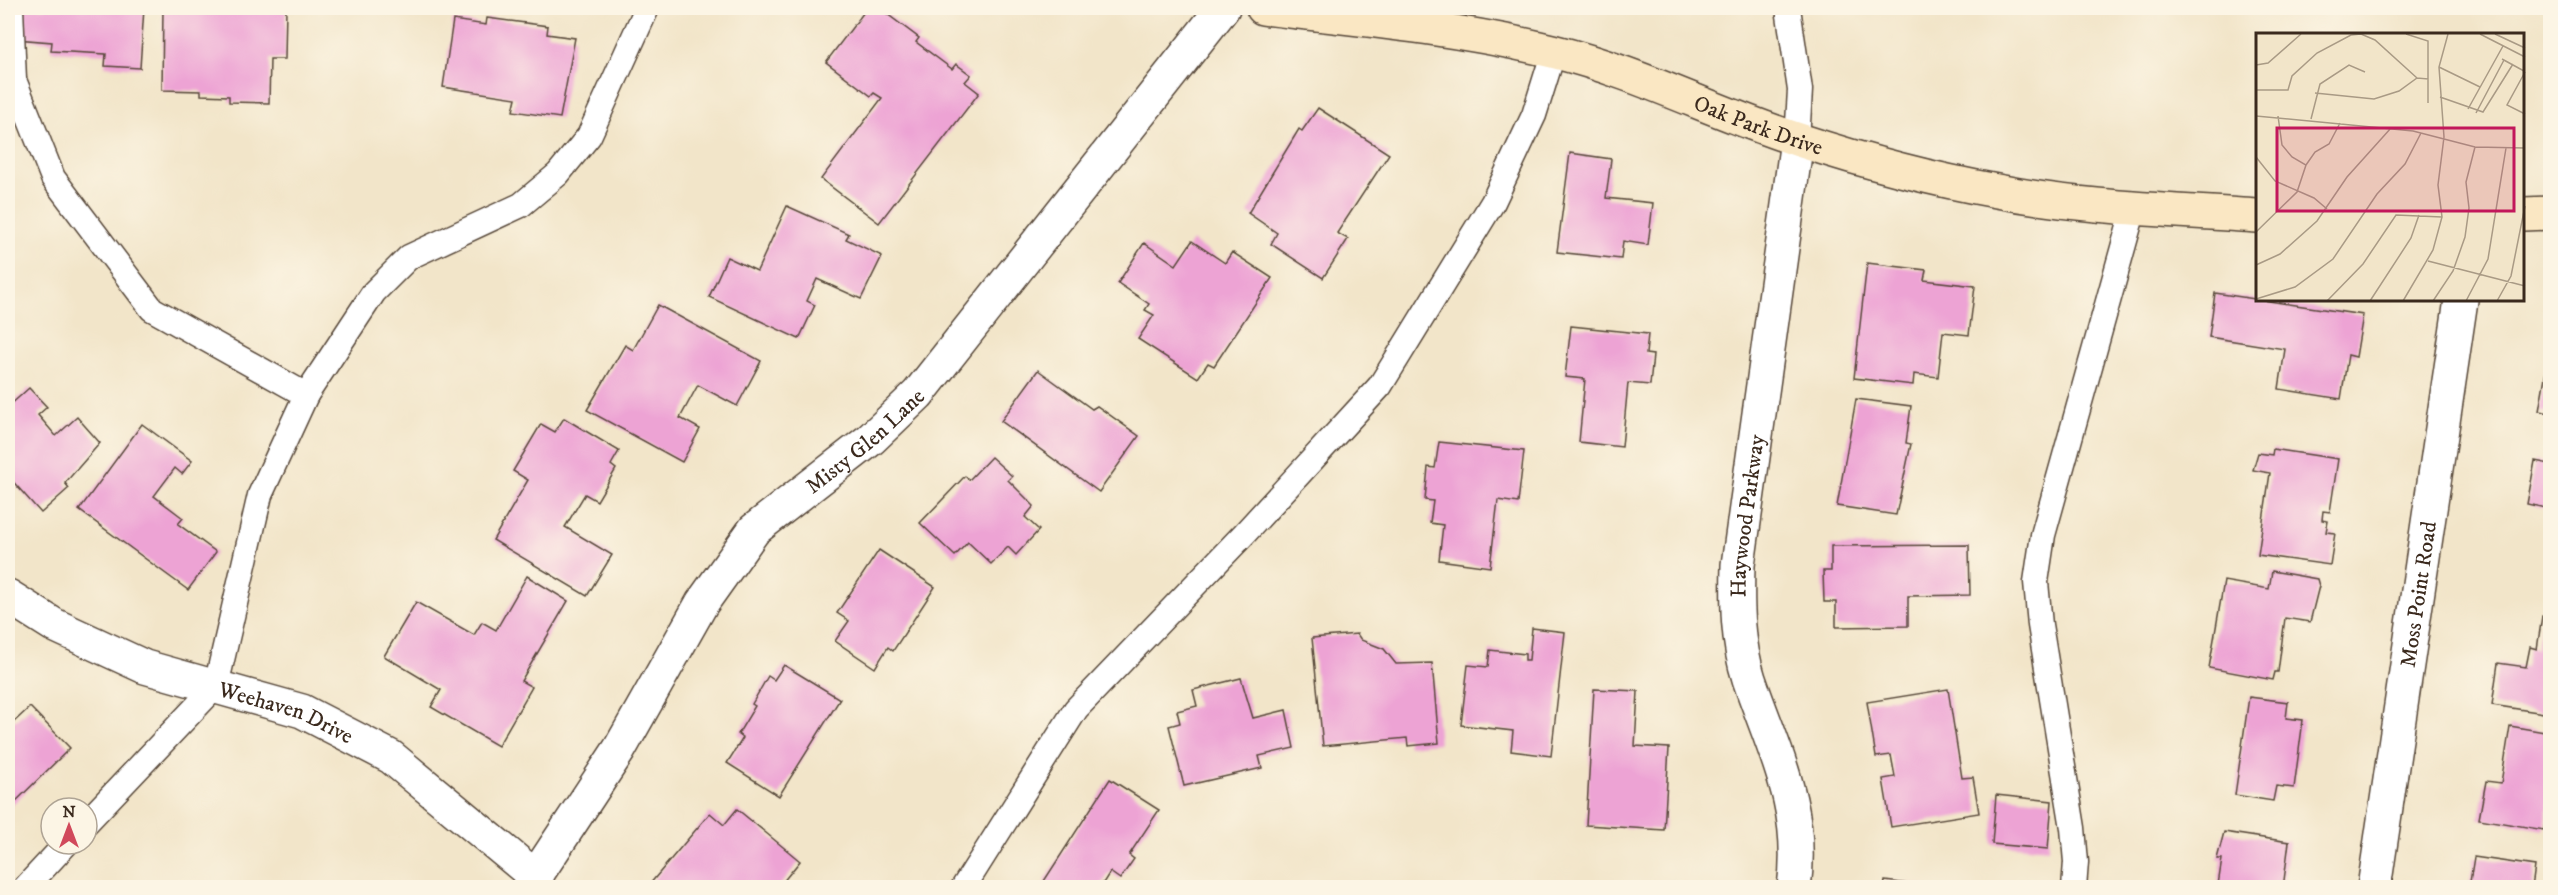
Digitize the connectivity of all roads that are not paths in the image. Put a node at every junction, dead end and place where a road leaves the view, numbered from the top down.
1 (11, 8) edge
2 (647, 8) edge
3 (1223, 8) edge
4 (1263, 8) edge
5 (1788, 8) edge
6 (1554, 51) junction
7 (1797, 140) junction
8 (2134, 208) junction
9 (2550, 213) edge
10 (2525, 214) edge
11 (2256, 216) edge
12 (2461, 302) edge
13 (306, 395) junction
14 (8, 596) edge
15 (216, 686) junction
16 (99, 809) edge
17 (55, 856) edge
18 (533, 883) edge
19 (25, 888) edge
20 (963, 888) edge
21 (1794, 888) edge
22 (2074, 888) edge
23 (2374, 888) edge

1 - 13 lane
2 - 13 lane
3 - 18 street, Misty Glen Lane
4 - 6 street, Oak Park Drive
5 - 7 lane
6 - 7 street, Oak Park Drive
6 - 20 lane
7 - 8 street, Oak Park Drive
7 - 21 street, Haywood Parkway
8 - 11 street, Oak Park Drive
8 - 22 lane
9 - 10 street
12 - 23 street, Moss Point Road
13 - 15 lane
14 - 15 street, Weehaven Drive
15 - 16 lane
15 - 18 street, Weehaven Drive
17 - 19 lane

